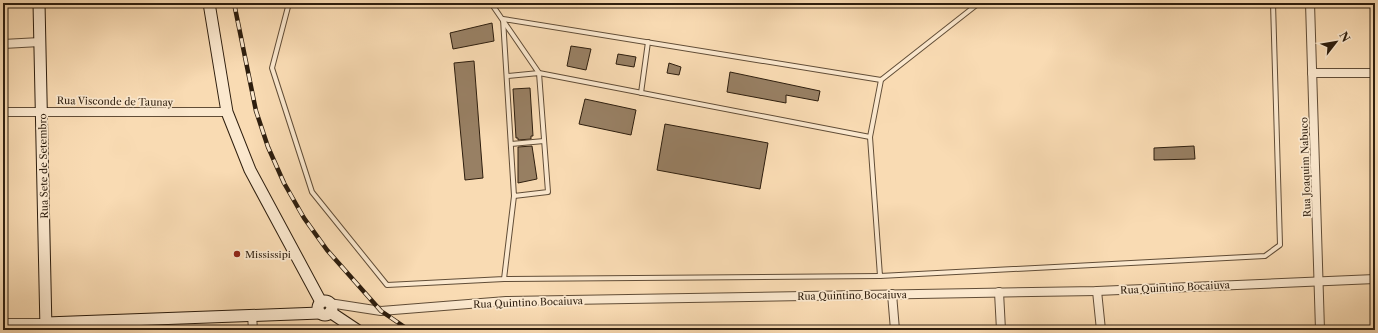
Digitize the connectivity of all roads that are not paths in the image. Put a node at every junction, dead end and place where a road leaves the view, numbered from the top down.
1 (39, 3) edge
2 (209, 3) edge
3 (289, 3) edge
4 (491, 3) edge
5 (979, 3) edge
6 (1272, 3) edge
7 (1310, 3) edge
8 (503, 19) junction
9 (40, 42) junction
10 (648, 42) junction
11 (3, 44) edge
12 (539, 73) junction
13 (1312, 73) junction
14 (1375, 73) edge
15 (507, 76) junction
16 (881, 80) junction
17 (641, 92) junction
18 (42, 110) junction
19 (3, 112) edge
20 (227, 112) junction
21 (870, 137) junction
22 (544, 141) junction
23 (511, 144) junction
24 (514, 196) junction
25 (880, 276) junction
26 (504, 279) junction
27 (1375, 279) edge
28 (1318, 280) junction
29 (1097, 290) junction
30 (999, 292) junction
31 (892, 294) junction
32 (325, 307) junction
33 (252, 315) junction
34 (3, 323) edge
35 (46, 326) edge
36 (253, 330) edge
37 (357, 330) edge
38 (895, 330) edge
39 (1001, 330) edge
40 (1101, 330) edge
41 (1320, 330) edge

1 - 9 main road, Rua Sete de Setembro
2 - 20 main road
3 - 26 lane
4 - 8 lane
5 - 16 lane
6 - 25 lane
7 - 13 street, Rua Joaquim Nabuco
8 - 10 lane
8 - 12 lane
8 - 15 lane
9 - 11 street
9 - 18 main road, Rua Sete de Setembro
10 - 16 lane
10 - 17 lane
12 - 15 lane
12 - 17 lane
12 - 22 lane
13 - 14 street
13 - 28 street, Rua Joaquim Nabuco
15 - 23 lane
16 - 21 lane
17 - 21 lane
18 - 19 street, Rua Visconde de Taunay
18 - 20 street, Rua Visconde de Taunay
18 - 35 main road, Rua Sete de Setembro
20 - 32 main road
21 - 25 lane
22 - 23 lane
22 - 24 lane
23 - 24 lane
24 - 26 lane
25 - 26 lane
27 - 28 street, Rua Quintino Bocaiuva
28 - 29 street, Rua Quintino Bocaiuva
28 - 41 street, Rua Joaquim Nabuco
29 - 30 street, Rua Quintino Bocaiuva
29 - 40 street
30 - 31 street, Rua Quintino Bocaiuva
30 - 39 street
31 - 32 street, Rua Quintino Bocaiuva
31 - 38 street
32 - 33 main road, Rua Quintino Bocaiuva
32 - 37 main road
33 - 35 main road, Rua Quintino Bocaiuva
33 - 36 street
34 - 35 street, Rua Quintino Bocaiuva

